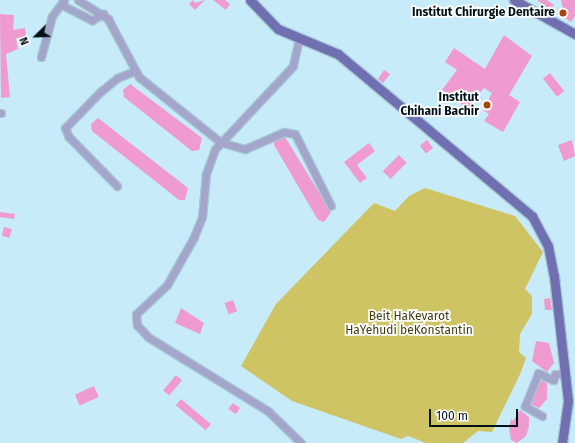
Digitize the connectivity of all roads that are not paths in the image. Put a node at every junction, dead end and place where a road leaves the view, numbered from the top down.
1 (78, 0) edge
2 (250, 0) edge
3 (517, 1) edge
4 (63, 3) edge
5 (103, 14) junction
6 (575, 34) edge
7 (299, 39) junction
8 (40, 57) dead end
9 (134, 71) junction
10 (220, 142) junction
11 (117, 186) dead end
12 (332, 206) dead end
13 (565, 374) junction
14 (542, 416) dead end
15 (301, 443) edge
16 (562, 443) edge

1 - 5 street
2 - 7 main road
3 - 6 main road
4 - 5 street
4 - 8 street
5 - 9 street
7 - 10 street
7 - 13 main road
9 - 10 street
9 - 11 street
10 - 12 street
10 - 15 street
13 - 14 street
13 - 16 main road

